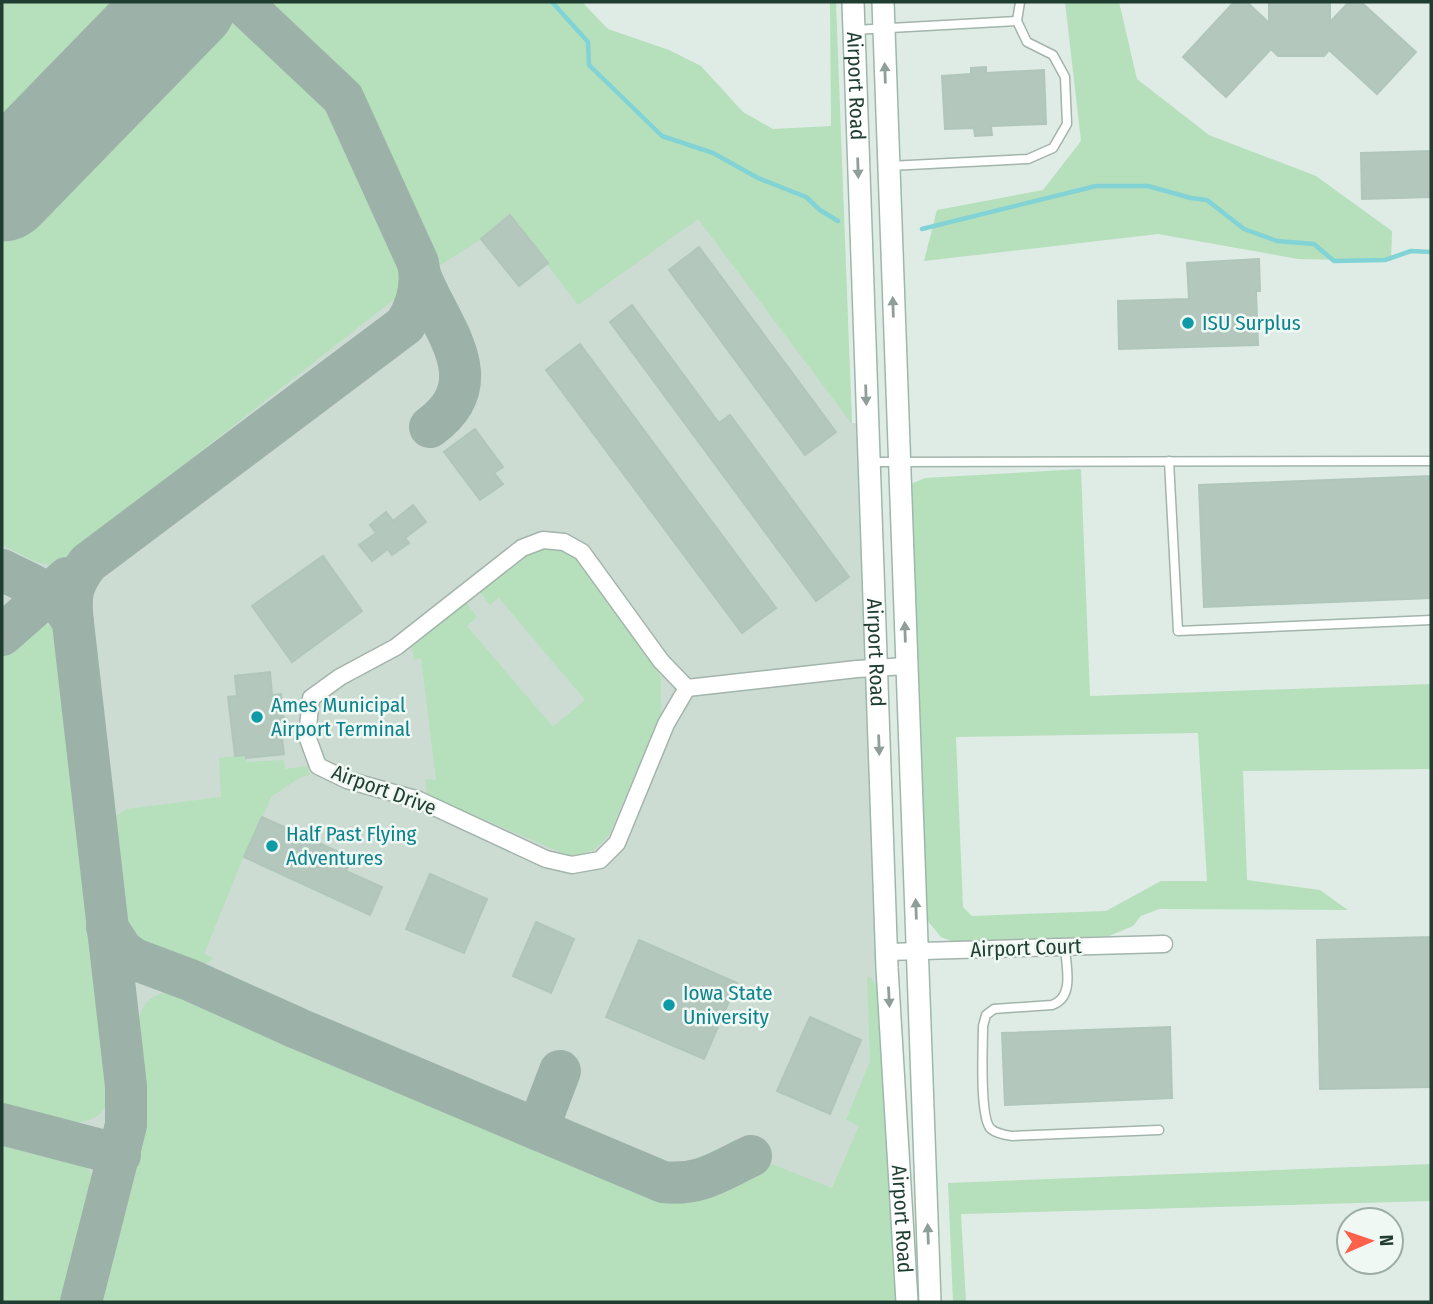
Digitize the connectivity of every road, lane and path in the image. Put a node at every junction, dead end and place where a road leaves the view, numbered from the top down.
1 (853, 2) edge
2 (883, 2) edge
3 (1020, 2) edge
4 (1017, 21) junction
5 (884, 29) junction
6 (854, 30) junction
7 (888, 166) junction
8 (899, 461) junction
9 (1169, 461) junction
10 (1431, 461) edge
11 (869, 463) junction
12 (1431, 620) edge
13 (906, 666) junction
14 (876, 668) junction
15 (687, 688) junction
16 (1164, 944) dead end
17 (1065, 947) junction
18 (917, 951) junction
19 (887, 952) junction
20 (1159, 1130) dead end
21 (907, 1302) edge
22 (930, 1302) edge

1 - 6 main road, Airport Road
2 - 5 main road, Airport Road
3 - 4 lane
4 - 5 lane
4 - 7 lane
5 - 6 lane
7 -> 5 main road, Airport Road
6 -> 11 main road, Airport Road
8 -> 7 main road, Airport Road
8 - 9 lane
8 - 11 lane
13 -> 8 main road, Airport Road
9 - 10 lane
9 - 12 lane
11 - 14 main road, Airport Road
13 - 14 street
18 -> 13 main road, Airport Road
14 - 15 street
14 -> 19 main road, Airport Road
15 - 15 street, Airport Drive
16 - 17 street, Airport Court
17 - 18 street, Airport Court
17 - 20 lane
18 - 19 street, Airport Court
22 -> 18 main road, Airport Road
19 -> 21 main road, Airport Road

